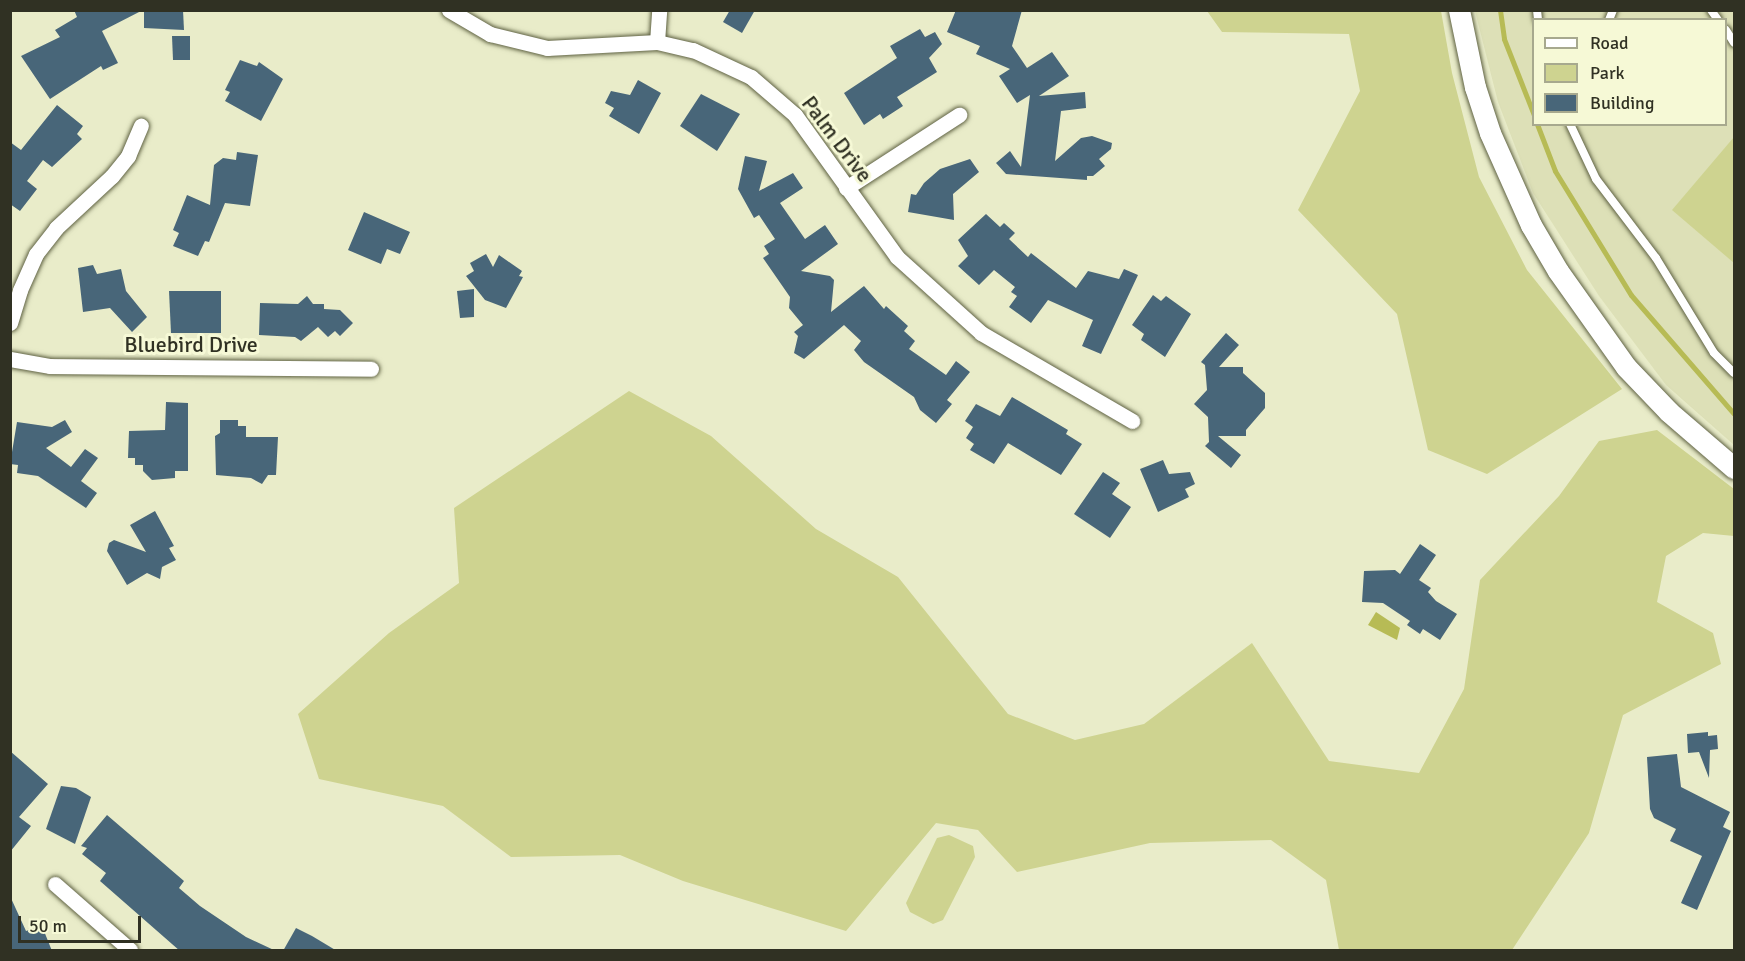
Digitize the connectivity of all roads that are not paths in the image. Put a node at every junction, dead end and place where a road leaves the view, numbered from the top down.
1 (449, 10) edge
2 (659, 10) edge
3 (1459, 10) edge
4 (657, 42) junction
5 (959, 115) dead end
6 (141, 126) dead end
7 (1571, 126) edge
8 (846, 188) junction
9 (10, 323) edge
10 (10, 359) edge
11 (371, 369) dead end
12 (1734, 373) edge
13 (1132, 421) dead end
14 (1734, 468) edge
15 (55, 884) dead end
16 (130, 951) edge

1 - 4 street, Palm Drive
2 - 4 street
3 - 14 main road
4 - 8 street, Palm Drive
5 - 8 street
6 - 9 street
7 - 12 lane
8 - 13 street, Palm Drive
10 - 11 street, Bluebird Drive
15 - 16 street

